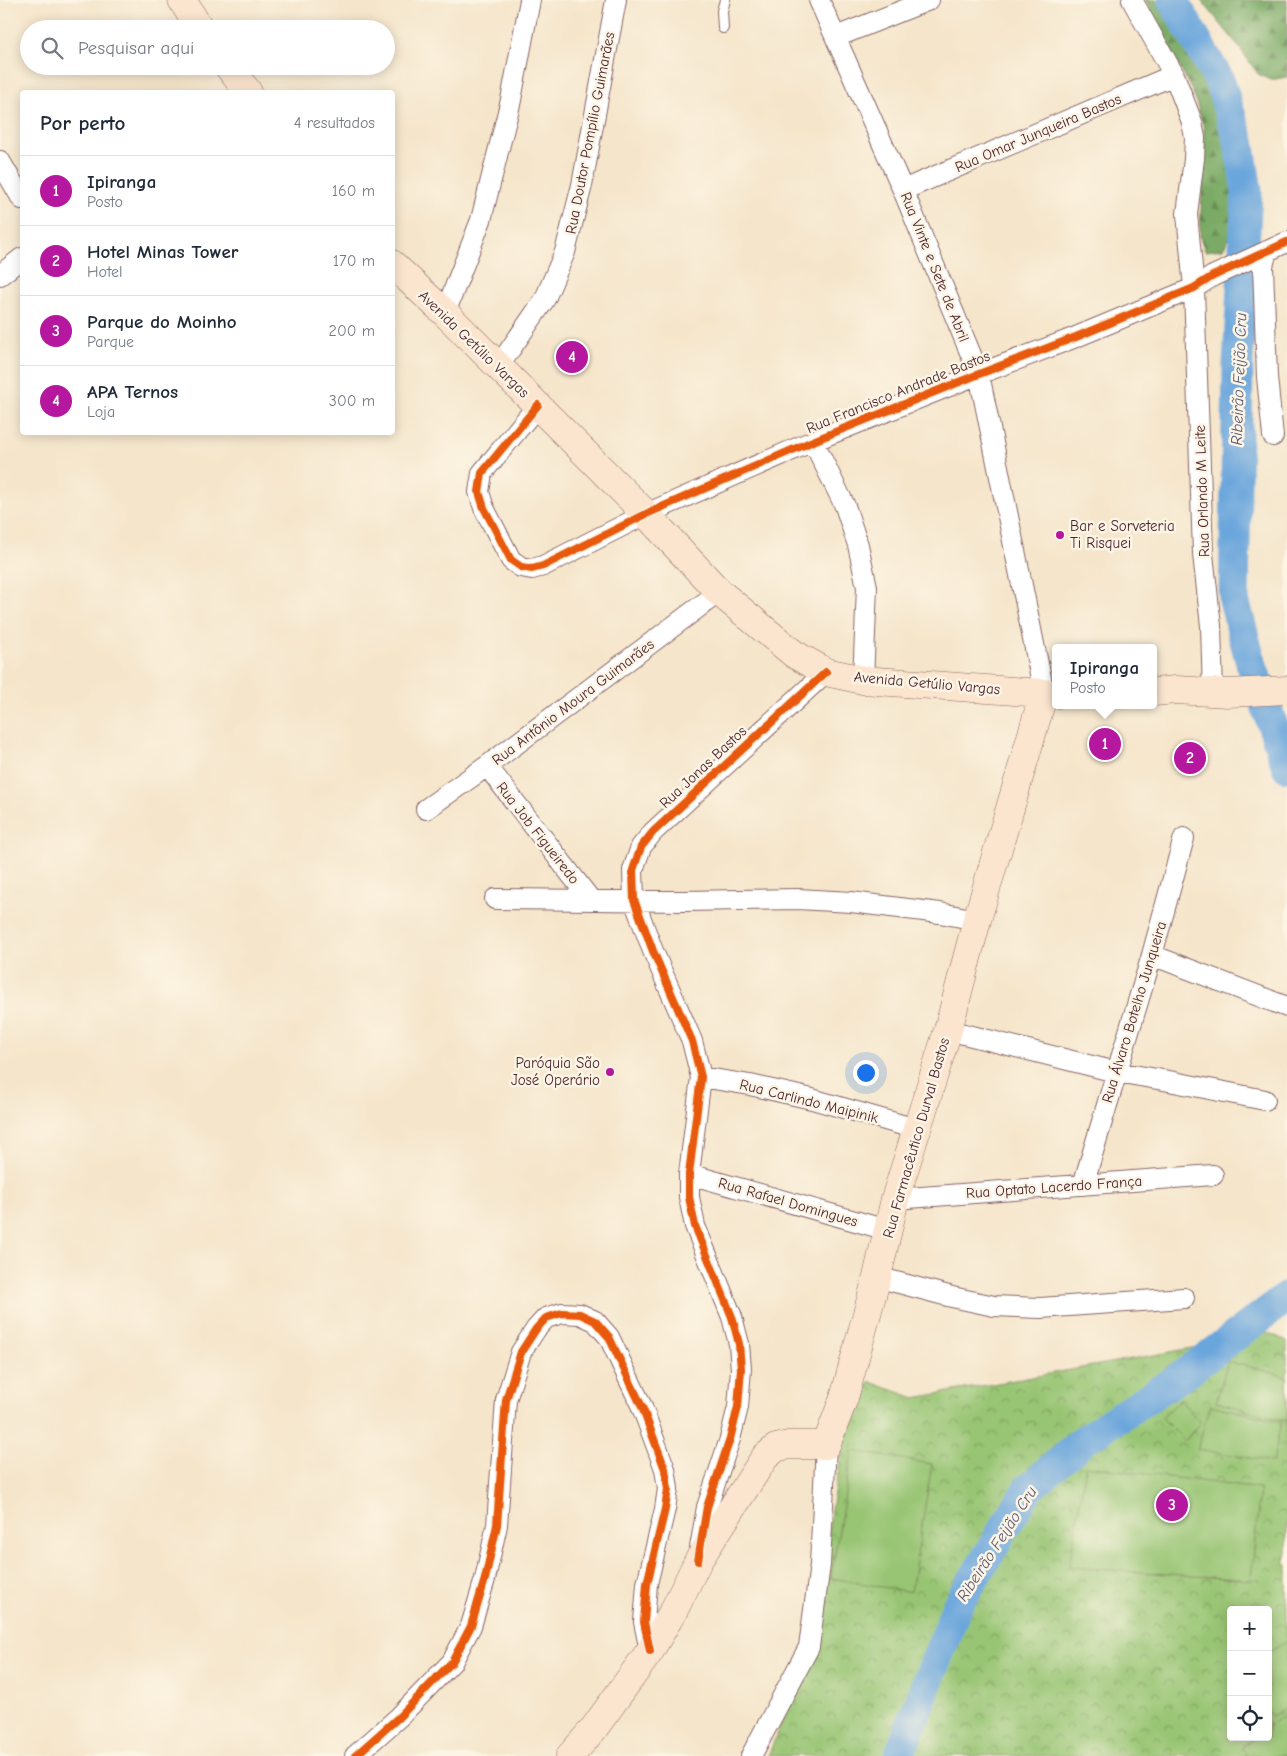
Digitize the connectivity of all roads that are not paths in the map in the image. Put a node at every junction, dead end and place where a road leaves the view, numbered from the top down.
1 (182, 0) edge
2 (530, 0) edge
3 (616, 0) edge
4 (724, 0) edge
5 (819, 0) edge
6 (929, 0) edge
7 (1132, 0) edge
8 (194, 20) edge
9 (723, 28) dead end
10 (836, 37) junction
11 (235, 75) edge
12 (1174, 75) junction
13 (246, 90) edge
14 (0, 162) edge
15 (903, 190) junction
16 (20, 196) edge
17 (1287, 242) edge
18 (1261, 253) junction
19 (20, 260) edge
20 (395, 267) edge
21 (0, 275) edge
22 (1194, 288) junction
23 (445, 313) junction
24 (498, 367) junction
25 (979, 374) junction
26 (538, 406) junction
27 (1273, 436) dead end
28 (813, 441) junction
29 (646, 514) junction
30 (718, 592) junction
31 (826, 672) junction
32 (863, 680) junction
33 (1287, 690) edge
34 (1157, 692) edge
35 (1221, 693) junction
36 (1050, 694) edge
37 (487, 766) junction
38 (426, 809) dead end
39 (1184, 838) dead end
40 (495, 898) dead end
41 (590, 899) junction
42 (634, 900) junction
43 (977, 920) junction
44 (1152, 954) junction
45 (1287, 1007) edge
46 (948, 1030) junction
47 (1116, 1072) junction
48 (701, 1077) junction
49 (1265, 1100) dead end
50 (916, 1129) junction
51 (689, 1174) junction
52 (1213, 1175) dead end
53 (1083, 1185) junction
54 (895, 1199) junction
55 (887, 1230) junction
56 (878, 1277) junction
57 (1184, 1298) dead end
58 (826, 1445) junction
59 (698, 1561) junction
60 (650, 1651) junction
61 (355, 1756) edge
62 (570, 1756) edge
63 (751, 1756) edge

1 - 8 main road
2 - 23 street
3 - 24 street, Rua Doutor Pompílio Guimarães
4 - 9 lane
5 - 10 street, Rua Vinte e Sete de Abril
6 - 10 street
7 - 12 street, Rua Orlando M Leite
10 - 15 street, Rua Vinte e Sete de Abril
11 - 13 main road
12 - 15 street, Rua Omar Junqueira Bastos
12 - 22 street, Rua Orlando M Leite
14 - 16 street
15 - 25 street, Rua Vinte e Sete de Abril
17 - 18 street, Rua Francisco Andrade Bastos
18 - 22 street, Rua Francisco Andrade Bastos
18 - 27 street
19 - 21 street
20 - 23 main road, Avenida Getúlio Vargas
22 - 25 street, Rua Francisco Andrade Bastos
22 - 35 street, Rua Orlando M Leite
23 - 24 main road, Avenida Getúlio Vargas
24 - 26 main road, Avenida Getúlio Vargas
25 - 28 street, Rua Francisco Andrade Bastos
25 - 36 street, Rua Vinte e Sete de Abril
26 - 29 main road, Avenida Getúlio Vargas
26 - 29 street, Rua Francisco Andrade Bastos
28 - 29 street, Rua Francisco Andrade Bastos
28 - 32 street
29 - 30 main road, Avenida Getúlio Vargas
30 - 31 main road, Avenida Getúlio Vargas
30 - 37 street, Rua Antônio Moura Guimarães
31 - 32 main road, Avenida Getúlio Vargas
31 - 42 street, Rua Jonas Bastos
32 - 36 main road, Avenida Getúlio Vargas
33 - 35 main road
34 - 35 main road
36 - 43 main road, Rua Farmacêutico Durval Bastos
37 - 38 street, Rua Antônio Moura Guimarães
37 - 41 street, Rua Job Figueiredo
39 - 44 street, Rua Álvaro Botelho Junqueira
40 - 41 street
41 - 42 street
42 - 43 street
42 - 48 street, Rua Jonas Bastos
43 - 46 main road, Rua Farmacêutico Durval Bastos
44 - 45 street
44 - 47 street, Rua Álvaro Botelho Junqueira
46 - 47 street
46 - 50 main road, Rua Farmacêutico Durval Bastos
47 - 49 street
47 - 53 street, Rua Álvaro Botelho Junqueira
48 - 50 street, Rua Carlindo Maipinik
48 - 51 street
50 - 54 main road, Rua Farmacêutico Durval Bastos
51 - 55 street, Rua Rafael Domingues
51 - 59 street
52 - 53 street, Rua Optato Lacerdo França
53 - 54 street, Rua Optato Lacerdo França
54 - 55 main road, Rua Farmacêutico Durval Bastos
55 - 56 main road, Rua Farmacêutico Durval Bastos
56 - 57 street
56 - 58 main road, Rua Farmacêutico Durval Bastos
58 - 59 main road
58 - 63 street, Rua Farmacêutico Durval Bastos
59 - 60 main road
60 - 61 street
60 - 62 main road

